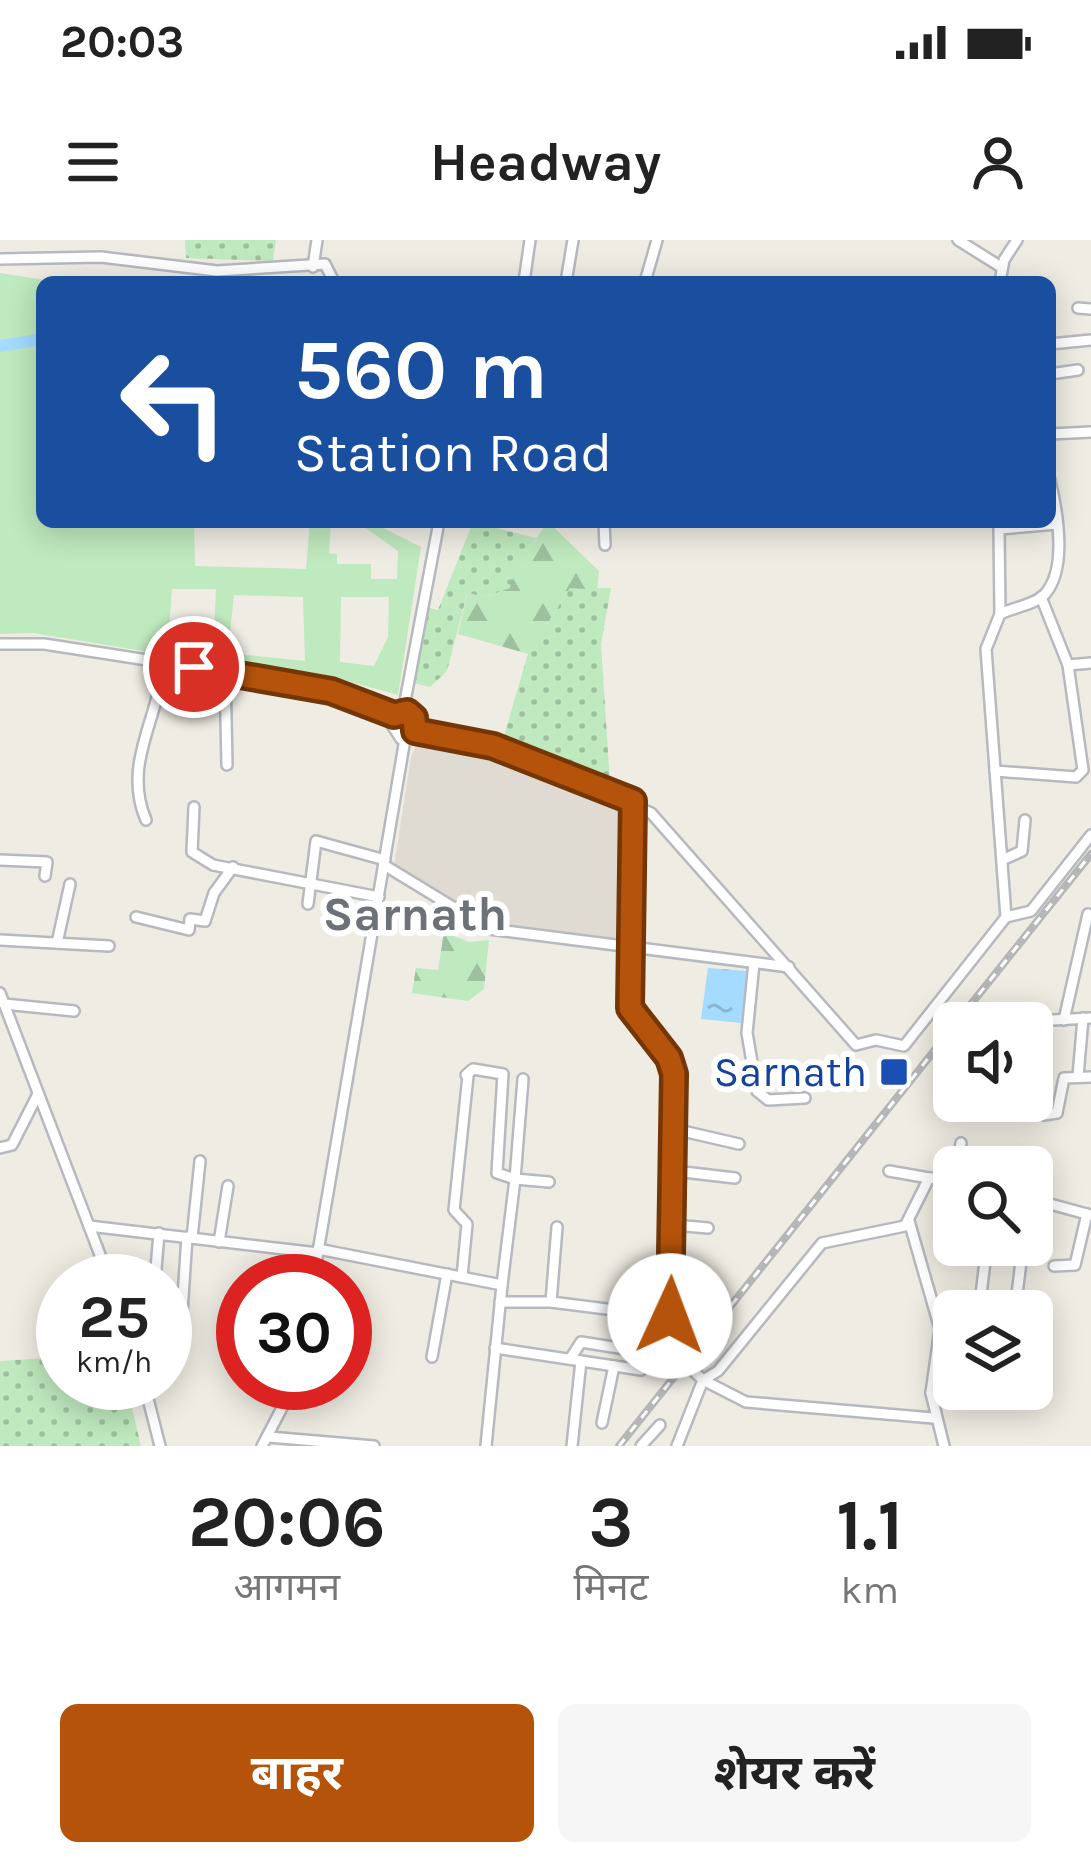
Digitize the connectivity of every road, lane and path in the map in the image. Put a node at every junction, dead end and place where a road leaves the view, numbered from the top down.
1 (316, 240) edge
2 (530, 240) edge
3 (573, 240) edge
4 (657, 240) edge
5 (958, 240) edge
6 (1017, 240) edge
7 (0, 259) edge
8 (313, 267) junction
9 (1001, 267) junction
10 (332, 276) edge
11 (525, 276) edge
12 (567, 276) edge
13 (647, 276) edge
14 (1000, 276) edge
15 (1078, 308) dead end
16 (1091, 310) edge
17 (1091, 340) edge
18 (1056, 343) edge
19 (1078, 370) dead end
20 (1056, 373) edge
21 (1091, 432) edge
22 (1056, 434) edge
23 (1056, 518) edge
24 (1057, 524) joint
25 (438, 528) edge
26 (604, 528) edge
27 (1018, 528) edge
28 (605, 545) dead end
29 (1041, 598) junction
30 (1000, 614) junction
31 (0, 644) edge
32 (164, 662) junction
33 (1091, 663) edge
34 (1068, 665) junction
35 (225, 672) junction
36 (399, 714) junction
37 (415, 731) junction
38 (405, 739) junction
39 (1087, 748) edge
40 (227, 765) dead end
41 (995, 772) junction
42 (633, 801) junction
43 (194, 806) dead end
44 (146, 820) dead end
45 (1025, 820) dead end
46 (1091, 836) edge
47 (0, 860) edge
48 (1002, 860) junction
49 (385, 863) junction
50 (233, 867) junction
51 (46, 876) dead end
52 (312, 882) junction
53 (70, 884) dead end
54 (379, 897) junction
55 (308, 904) dead end
56 (1088, 914) dead end
57 (136, 916) dead end
58 (1006, 917) junction
59 (1087, 937) edge
60 (0, 940) edge
61 (57, 943) junction
62 (109, 946) dead end
63 (633, 947) junction
64 (754, 963) junction
65 (789, 967) junction
66 (2, 1004) edge
67 (74, 1010) dead end
68 (1087, 1018) edge
69 (1064, 1020) junction
70 (1053, 1021) edge
71 (1078, 1076) junction
72 (1091, 1077) edge
73 (524, 1078) dead end
74 (38, 1094) junction
75 (806, 1098) dead end
76 (1053, 1114) edge
77 (674, 1129) junction
78 (739, 1144) dead end
79 (0, 1148) edge
80 (200, 1161) dead end
81 (889, 1171) dead end
82 (674, 1172) junction
83 (735, 1178) dead end
84 (929, 1178) junction
85 (933, 1178) edge
86 (515, 1179) junction
87 (549, 1182) dead end
88 (229, 1186) dead end
89 (1053, 1204) edge
90 (1089, 1214) edge
91 (909, 1221) junction
92 (674, 1225) junction
93 (88, 1226) junction
94 (557, 1228) dead end
95 (708, 1228) dead end
96 (160, 1233) junction
97 (190, 1238) junction
98 (219, 1242) junction
99 (318, 1251) junction
100 (99, 1254) edge
101 (158, 1254) edge
102 (188, 1254) edge
103 (318, 1254) edge
104 (1054, 1266) dead end
105 (447, 1274) junction
106 (462, 1277) junction
107 (502, 1285) junction
108 (500, 1302) junction
109 (551, 1302) junction
110 (670, 1316) junction
111 (672, 1341) junction
112 (495, 1348) junction
113 (432, 1357) dead end
114 (576, 1360) junction
115 (614, 1366) junction
116 (640, 1370) dead end
117 (704, 1380) junction
118 (931, 1393) joint
119 (151, 1410) edge
120 (282, 1410) edge
121 (933, 1418) junction
122 (602, 1423) dead end
123 (660, 1425) dead end
124 (266, 1442) edge
125 (160, 1446) edge
126 (374, 1446) edge
127 (487, 1446) edge
128 (572, 1446) edge
129 (641, 1446) edge
130 (677, 1446) edge
131 (944, 1446) edge

1 - 8 street
2 - 11 street
3 - 12 street
4 - 13 street
5 - 9 street
6 - 9 street
7 - 8 street
8 - 10 street
9 - 14 street
15 - 16 street
17 - 18 street
19 - 20 street
21 - 22 street
23 - 24 street
24 - 29 street
25 - 36 street
26 - 28 street
27 - 30 street
29 - 30 street
29 - 34 street
30 - 41 street
31 - 32 street
32 - 35 street
32 - 44 street
33 - 34 street
34 - 39 street
35 - 36 street
35 - 40 street
36 - 37 street
36 - 38 street
37 - 38 street
37 - 42 street
38 - 49 street
39 - 41 street
41 - 48 street
42 - 63 street
42 - 65 street
43 - 50 street
45 - 48 street
46 - 58 street
47 - 51 street
48 - 58 street
49 - 52 street
49 - 54 street
49 - 63 street
50 - 52 street
50 - 57 street
52 - 54 street
52 - 55 street
53 - 61 street
54 - 99 street
56 - 59 street
58 - 65 street
59 - 69 street
60 - 61 street
61 - 62 street
63 - 64 street
63 - 77 street
64 - 65 street
64 - 75 street
66 - 67 street
66 - 74 street
68 - 69 street
68 - 71 street
69 - 70 street
71 - 72 street
71 - 76 street
73 - 86 street
74 - 79 street
74 - 93 street
77 - 78 street
77 - 82 street
80 - 97 street
81 - 84 street
82 - 83 street
82 - 92 street
84 - 85 street
84 - 91 street
86 - 87 street
86 - 106 street
86 - 107 street
88 - 98 street
89 - 90 street
90 - 104 street
91 - 117 street
91 - 118 street
92 - 95 street
92 - 110 street
93 - 96 street
93 - 100 street
94 - 109 street
96 - 97 street
96 - 101 street
97 - 98 street
97 - 102 street
98 - 99 street
99 - 103 street
99 - 105 street
105 - 106 street
105 - 113 street
106 - 107 street
107 - 108 street
108 - 109 street
108 - 112 street
109 - 110 street
110 - 111 street
111 - 114 street
111 - 117 street
112 - 114 street
112 - 127 street
114 - 115 street
114 - 128 street
115 - 116 street
115 - 122 street
117 - 121 street
117 - 130 street
118 - 121 street
119 - 125 street
120 - 124 street
121 - 131 street
123 - 129 street
124 - 126 street

